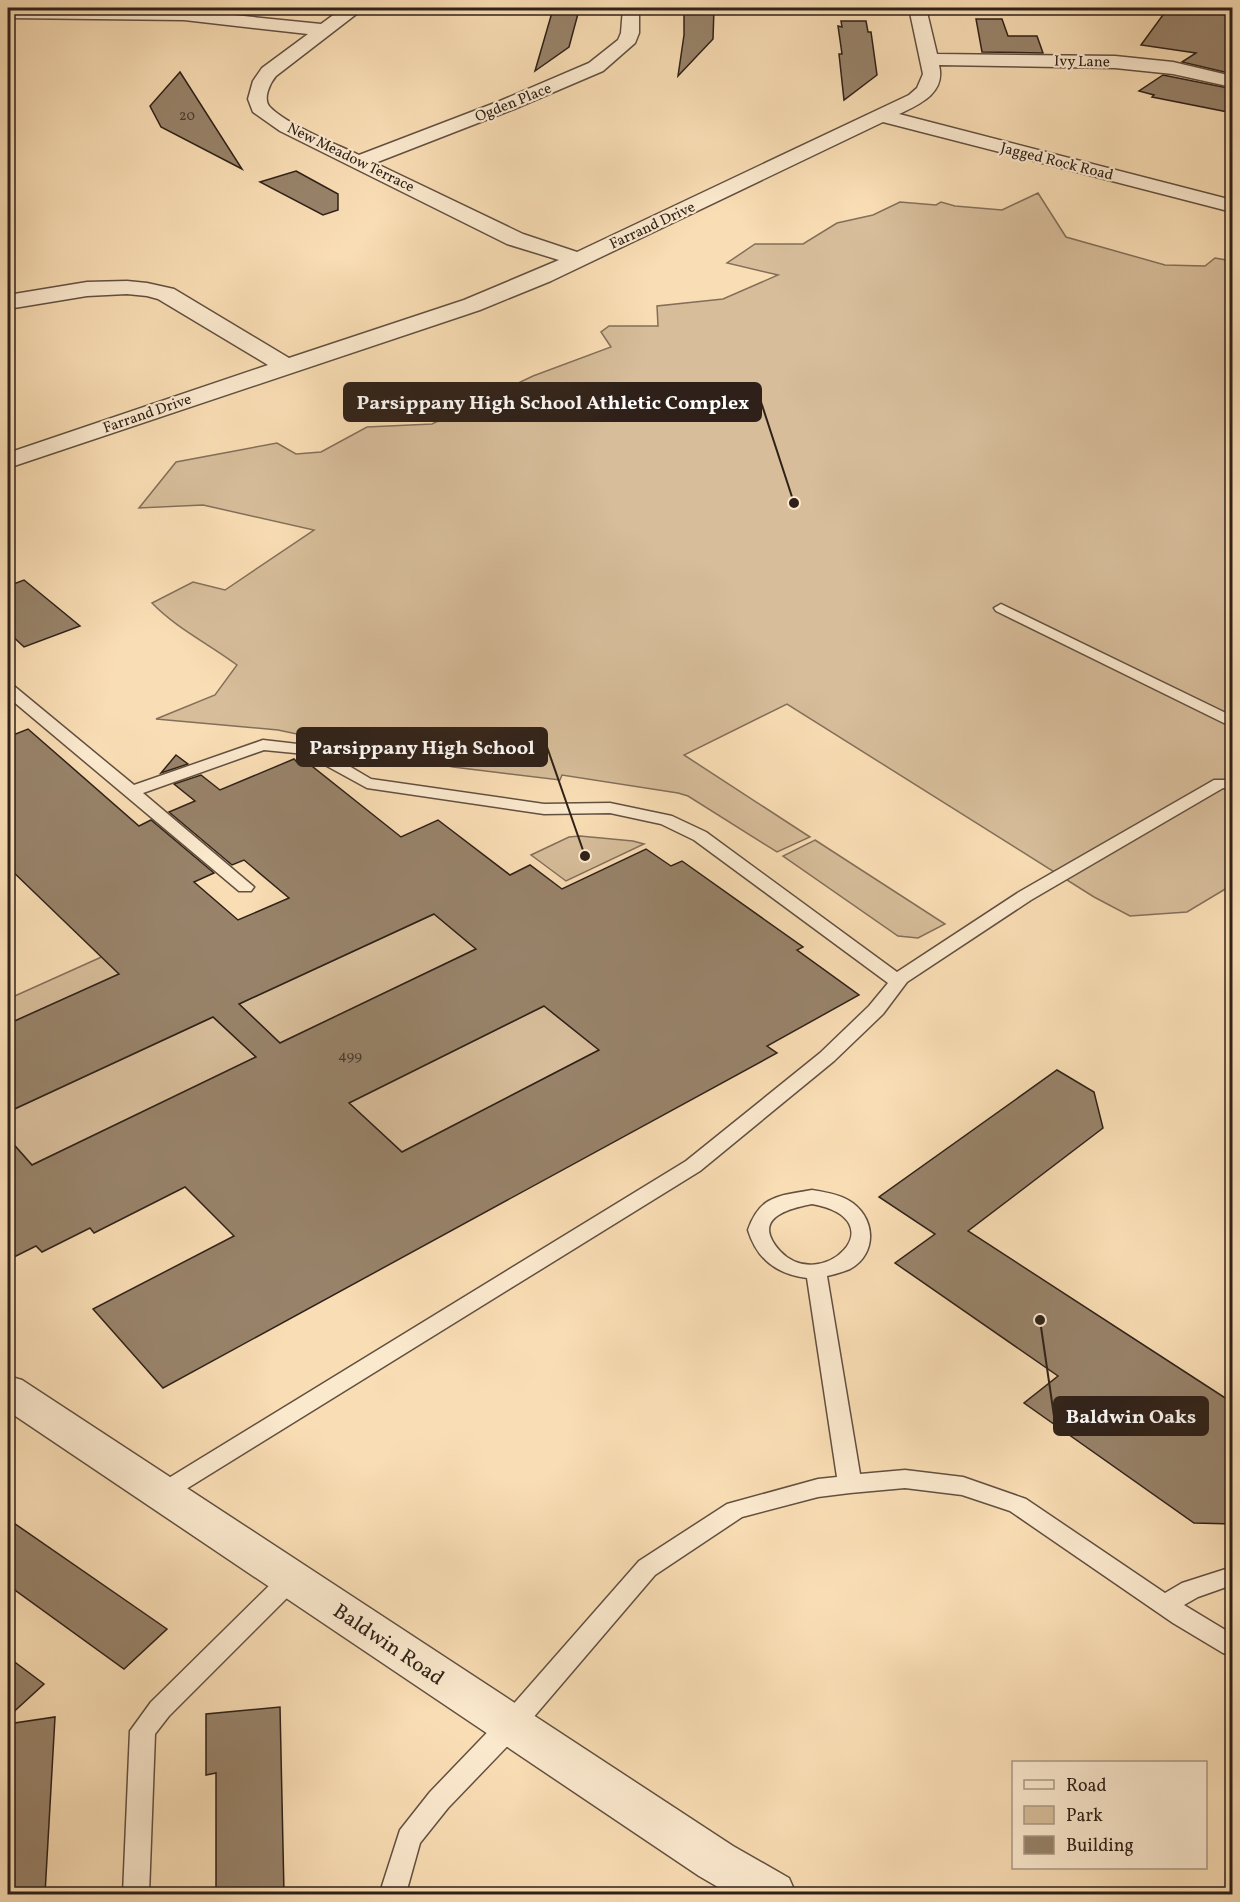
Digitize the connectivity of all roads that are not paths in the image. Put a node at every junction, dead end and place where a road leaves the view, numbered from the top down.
1 (353, 8) edge
2 (631, 8) edge
3 (918, 8) edge
4 (8, 13) edge
5 (325, 30) junction
6 (930, 59) junction
7 (1233, 81) edge
8 (882, 116) junction
9 (359, 162) junction
10 (1233, 206) edge
11 (578, 260) junction
12 (8, 302) edge
13 (287, 366) junction
14 (8, 461) edge
15 (1001, 608) dead end
16 (8, 690) edge
17 (1233, 722) edge
18 (1233, 785) edge
19 (131, 792) junction
20 (245, 887) dead end
21 (896, 981) junction
22 (816, 1270) junction
23 (8, 1391) edge
24 (850, 1484) junction
25 (162, 1493) junction
26 (1233, 1576) edge
27 (291, 1579) junction
28 (1165, 1605) junction
29 (1233, 1646) edge
30 (511, 1725) junction
31 (136, 1894) edge
32 (396, 1894) edge
33 (772, 1894) edge

1 - 5 street, New Meadow Terrace
2 - 9 street, Ogden Place
3 - 6 street, Farrand Drive
4 - 5 street
5 - 9 street, New Meadow Terrace
6 - 7 street, Ivy Lane
6 - 8 street, Farrand Drive
8 - 10 street, Jagged Rock Road
8 - 11 street, Farrand Drive
9 - 11 street, New Meadow Terrace
11 - 13 street, Farrand Drive
12 - 13 street
13 - 14 street, Farrand Drive
15 - 17 lane
16 - 19 lane
18 - 21 lane
19 - 20 lane
19 - 21 lane
21 - 25 lane
22 - 22 lane
22 - 24 lane
23 - 25 street, Baldwin Road
24 - 28 lane
24 - 30 lane
25 - 27 street, Baldwin Road
26 - 28 lane
27 - 30 street, Baldwin Road
27 - 31 lane
28 - 29 lane
30 - 32 lane
30 - 33 street, Baldwin Road

